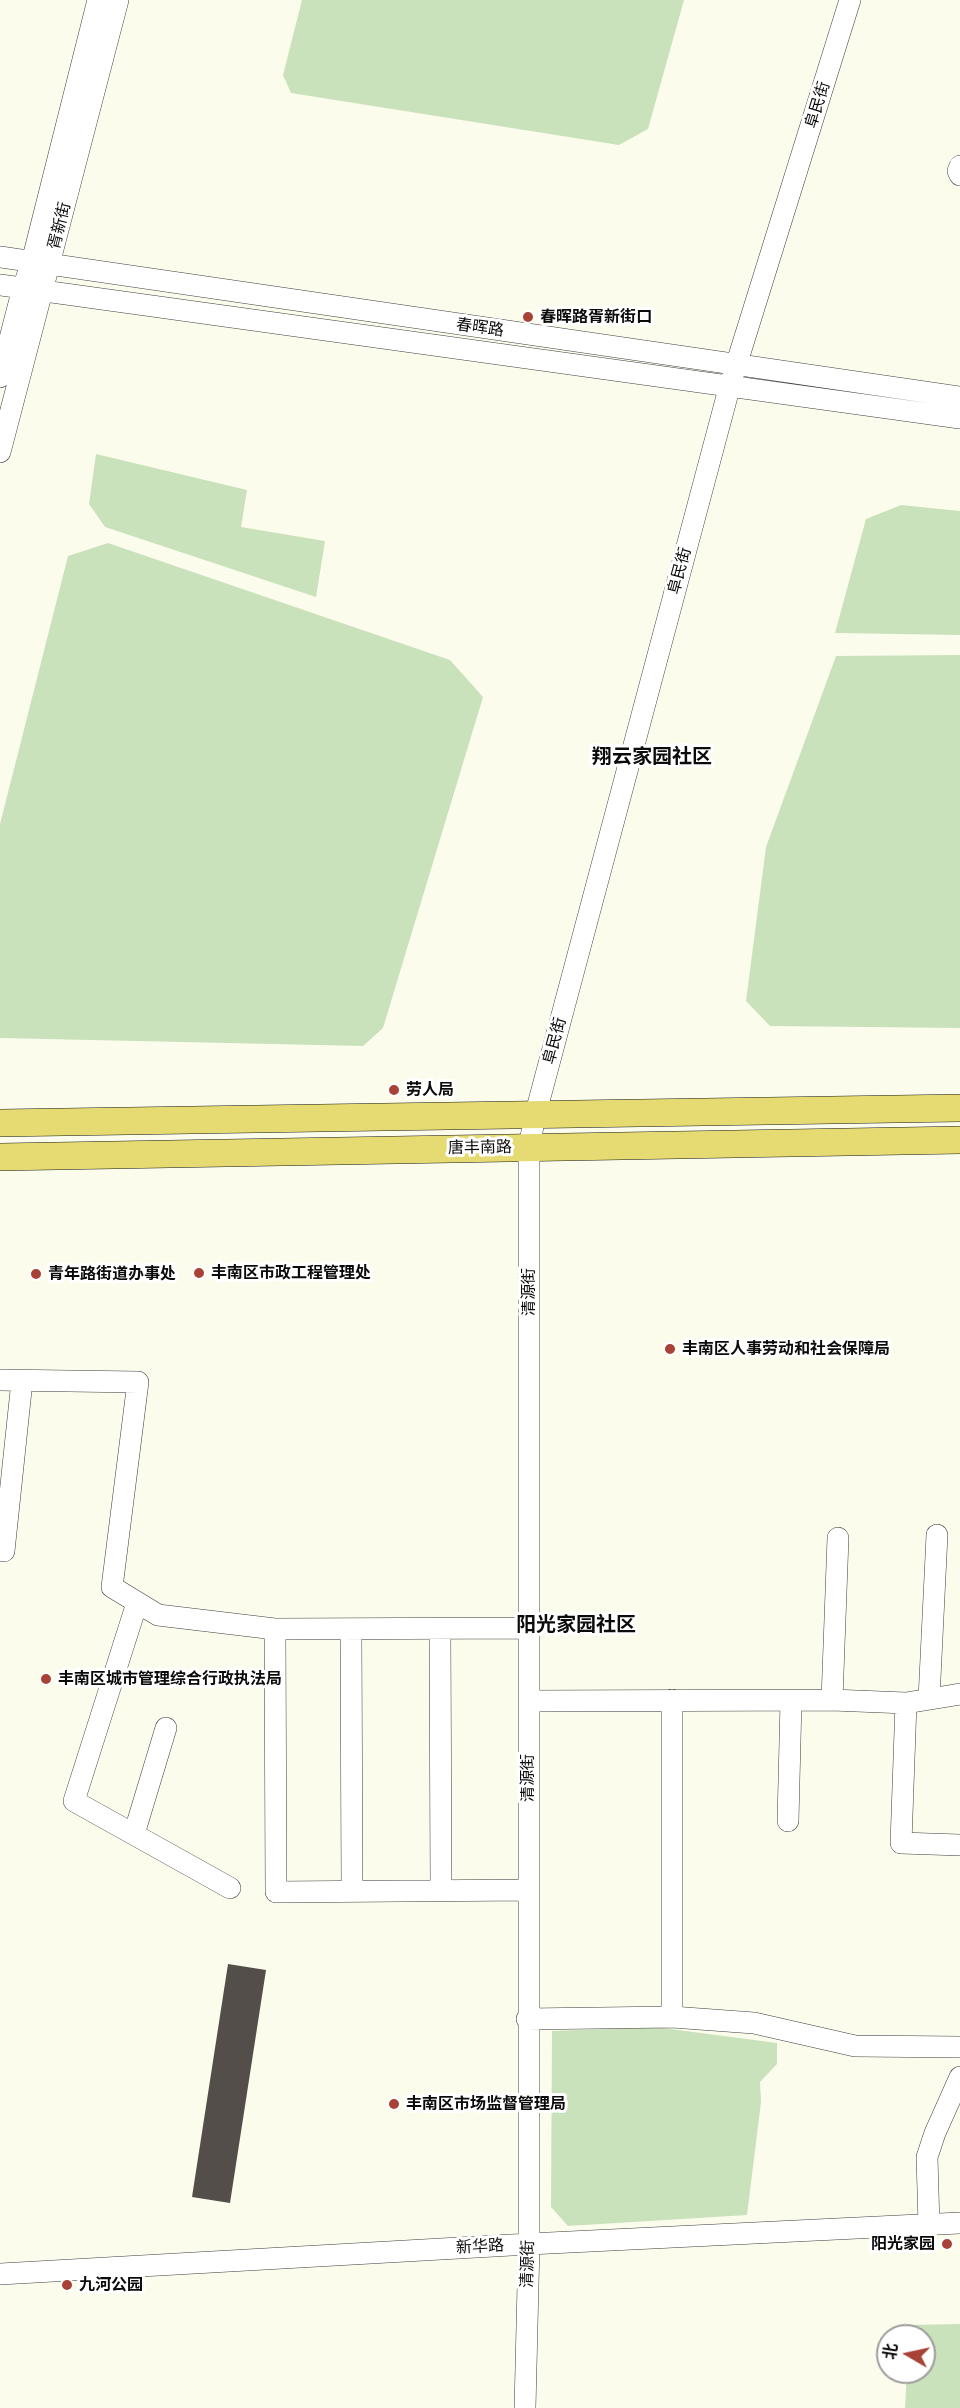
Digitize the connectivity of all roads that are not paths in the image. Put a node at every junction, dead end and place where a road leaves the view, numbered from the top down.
1 (98, 0) edge
2 (118, 0) edge
3 (850, 0) edge
4 (960, 166) edge
5 (960, 175) edge
6 (0, 257) edge
7 (41, 263) junction
8 (0, 285) edge
9 (32, 289) junction
10 (738, 365) junction
11 (0, 378) edge
12 (730, 385) junction
13 (960, 397) edge
14 (960, 418) edge
15 (0, 452) edge
16 (960, 1108) edge
17 (535, 1116) junction
18 (0, 1123) edge
19 (960, 1140) edge
20 (529, 1147) junction
21 (0, 1157) edge
22 (0, 1380) edge
23 (22, 1381) junction
24 (937, 1535) dead end
25 (838, 1538) dead end
26 (4, 1551) dead end
27 (137, 1603) junction
28 (528, 1628) junction
29 (275, 1629) junction
30 (351, 1629) junction
31 (440, 1629) junction
32 (960, 1694) edge
33 (929, 1699) junction
34 (672, 1700) junction
35 (832, 1700) junction
36 (529, 1701) junction
37 (791, 1701) junction
38 (906, 1703) junction
39 (166, 1728) dead end
40 (788, 1821) dead end
41 (134, 1834) junction
42 (960, 1845) edge
43 (230, 1888) dead end
44 (528, 1890) junction
45 (352, 1891) junction
46 (441, 1891) junction
47 (672, 2017) junction
48 (527, 2019) junction
49 (960, 2048) edge
50 (960, 2077) edge
51 (960, 2223) edge
52 (929, 2225) junction
53 (529, 2244) junction
54 (0, 2274) edge
55 (525, 2408) edge

1 - 7 street, 胥新街
2 - 7 street, 胥新街
3 - 10 street, 阜民街
4 - 5 street
6 - 7 street, 春晖路
7 - 9 street, 胥新街
7 - 10 street, 春晖路
8 - 9 street, 春晖路
9 - 11 street, 胥新街
9 - 12 street, 春晖路
9 - 15 street, 胥新街
10 - 12 street, 阜民街
10 - 13 street, 春晖路
12 - 14 street, 春晖路
12 - 17 street, 阜民街
16 - 17 main road, 唐丰南路
17 - 18 main road, 唐丰南路
17 - 20 street, 阜民街
19 - 20 main road, 唐丰南路
20 - 21 main road, 唐丰南路
20 - 28 street, 清源街
22 - 23 street
23 - 26 street
23 - 27 street
24 - 33 street
25 - 35 street
27 - 29 street
27 - 41 street
28 - 31 street
28 - 36 street, 清源街
29 - 30 street
29 - 45 street
30 - 31 street
30 - 45 street
31 - 46 street
32 - 33 street
33 - 38 street
34 - 36 street
34 - 37 street
34 - 47 street
35 - 37 street
35 - 38 street
36 - 44 street, 清源街
37 - 40 street
38 - 42 street
39 - 41 street
41 - 43 street
44 - 46 street
44 - 48 street, 清源街
45 - 46 street
47 - 48 street
47 - 49 street
48 - 53 street, 清源街
50 - 52 street
51 - 52 street, 新华路
52 - 53 street, 新华路
53 - 54 street, 新华路
53 - 55 street, 清源街

